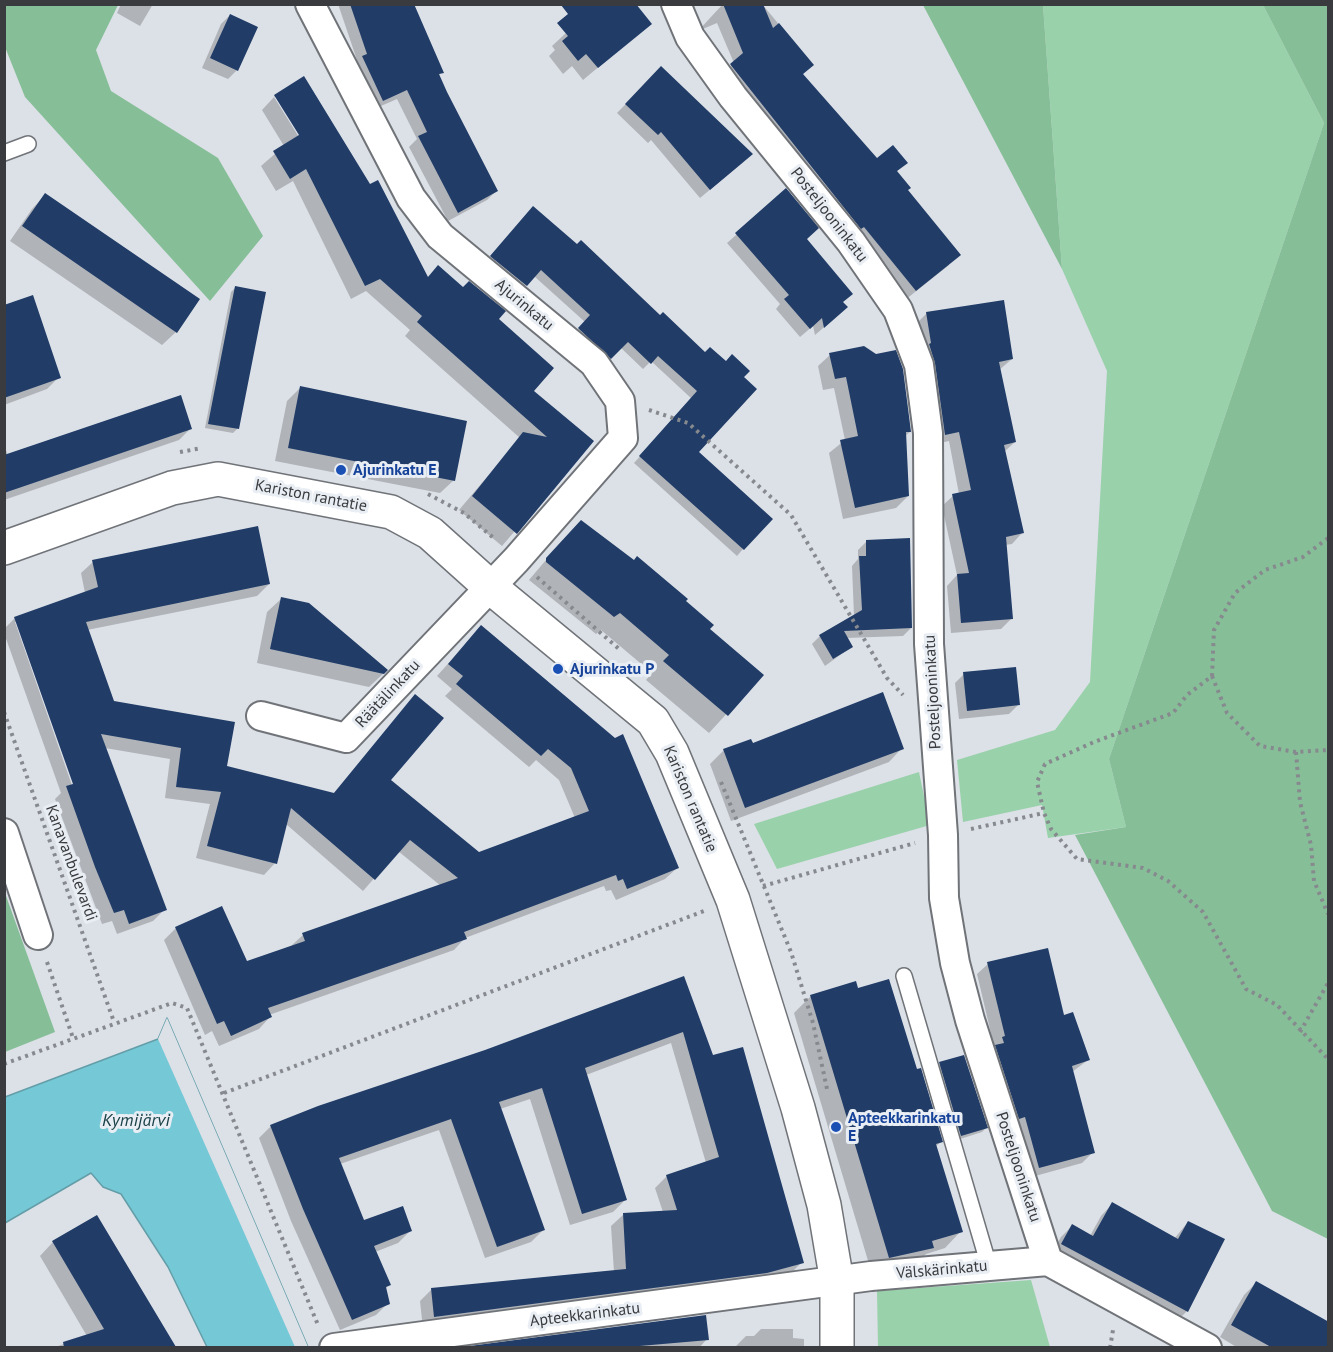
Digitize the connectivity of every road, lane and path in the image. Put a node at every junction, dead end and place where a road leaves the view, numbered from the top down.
1 (310, 4) edge
2 (676, 4) edge
3 (28, 144) dead end
4 (4, 153) edge
5 (620, 401) junction
6 (209, 447) dead end
7 (179, 453) dead end
8 (424, 492) dead end
9 (1329, 538) edge
10 (4, 548) edge
11 (516, 560) junction
12 (489, 586) junction
13 (622, 652) dead end
14 (1212, 676) junction
15 (4, 712) edge
16 (261, 716) dead end
17 (934, 728) junction
18 (1329, 750) edge
19 (1296, 752) junction
20 (718, 776) dead end
21 (1044, 813) junction
22 (4, 833) edge
23 (942, 835) junction
24 (765, 885) junction
25 (716, 906) dead end
26 (1329, 914) edge
27 (38, 935) joint
28 (904, 976) dead end
29 (1329, 983) edge
30 (114, 1022) junction
31 (1300, 1032) junction
32 (73, 1038) junction
33 (1329, 1059) edge
34 (4, 1064) edge
35 (224, 1093) junction
36 (828, 1093) dead end
37 (1048, 1262) junction
38 (989, 1266) junction
39 (837, 1282) junction
40 (326, 1336) edge
41 (837, 1347) edge
42 (1207, 1347) edge

1 - 5 street, Ajurinkatu
2 - 17 street, Posteljooninkatu
3 - 4 lane
5 - 11 street, Ajurinkatu
5 - 17 path
6 - 7 path
8 - 11 path
9 - 14 path
10 - 12 street, Kariston rantatie
11 - 12 street, Ajurinkatu
11 - 13 path
12 - 16 street, Räätälinkatu
12 - 39 street, Kariston rantatie
14 - 19 path
14 - 21 path
15 - 30 path, Kanavanbulevardi
17 - 23 street, Posteljooninkatu
18 - 19 path
19 - 26 path
20 - 24 path
21 - 23 path
21 - 31 path
22 - 27 street
23 - 24 path
23 - 37 street, Posteljooninkatu
24 - 36 path
25 - 35 path
27 - 32 path
28 - 38 lane
29 - 31 path
30 - 32 path
30 - 35 path
31 - 33 path
32 - 34 path
35 - 40 path
37 - 38 street, Välskärinkatu
37 - 42 street
38 - 39 street, Välskärinkatu
39 - 40 street, Apteekkarinkatu
39 - 41 street, Kariston rantatie

